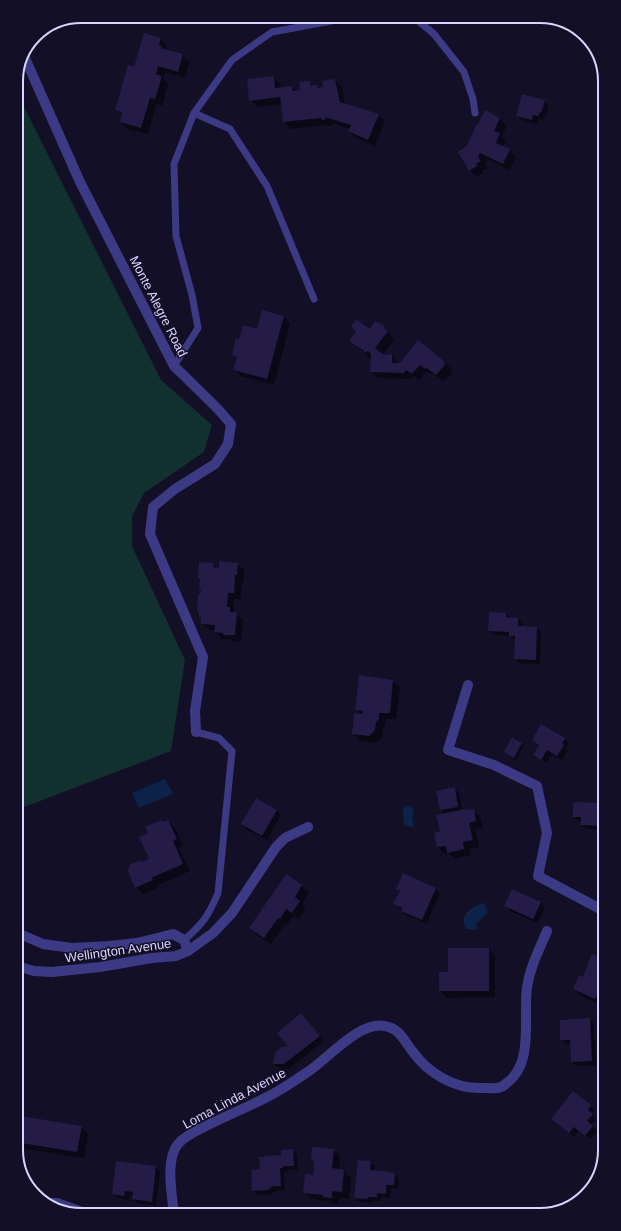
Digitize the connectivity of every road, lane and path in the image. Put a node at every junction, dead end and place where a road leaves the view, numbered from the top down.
1 (320, 23) edge
2 (421, 23) edge
3 (26, 61) edge
4 (194, 113) junction
5 (475, 113) dead end
6 (314, 299) dead end
7 (174, 366) junction
8 (468, 685) dead end
9 (196, 732) joint
10 (308, 827) dead end
11 (598, 908) edge
12 (546, 931) dead end
13 (23, 935) edge
14 (184, 940) junction
15 (188, 951) junction
16 (23, 968) edge
17 (57, 1203) edge
18 (68, 1207) edge
19 (173, 1208) edge

1 - 4 lane
2 - 5 lane
3 - 7 street, Monte Alegre Road
4 - 6 lane
4 - 7 lane
7 - 9 street, Monte Alegre Road
8 - 11 street
9 - 14 lane
10 - 15 street, Wellington Avenue
12 - 19 street, Loma Linda Avenue
13 - 14 street
14 - 15 street
15 - 16 street, Wellington Avenue
17 - 18 street

